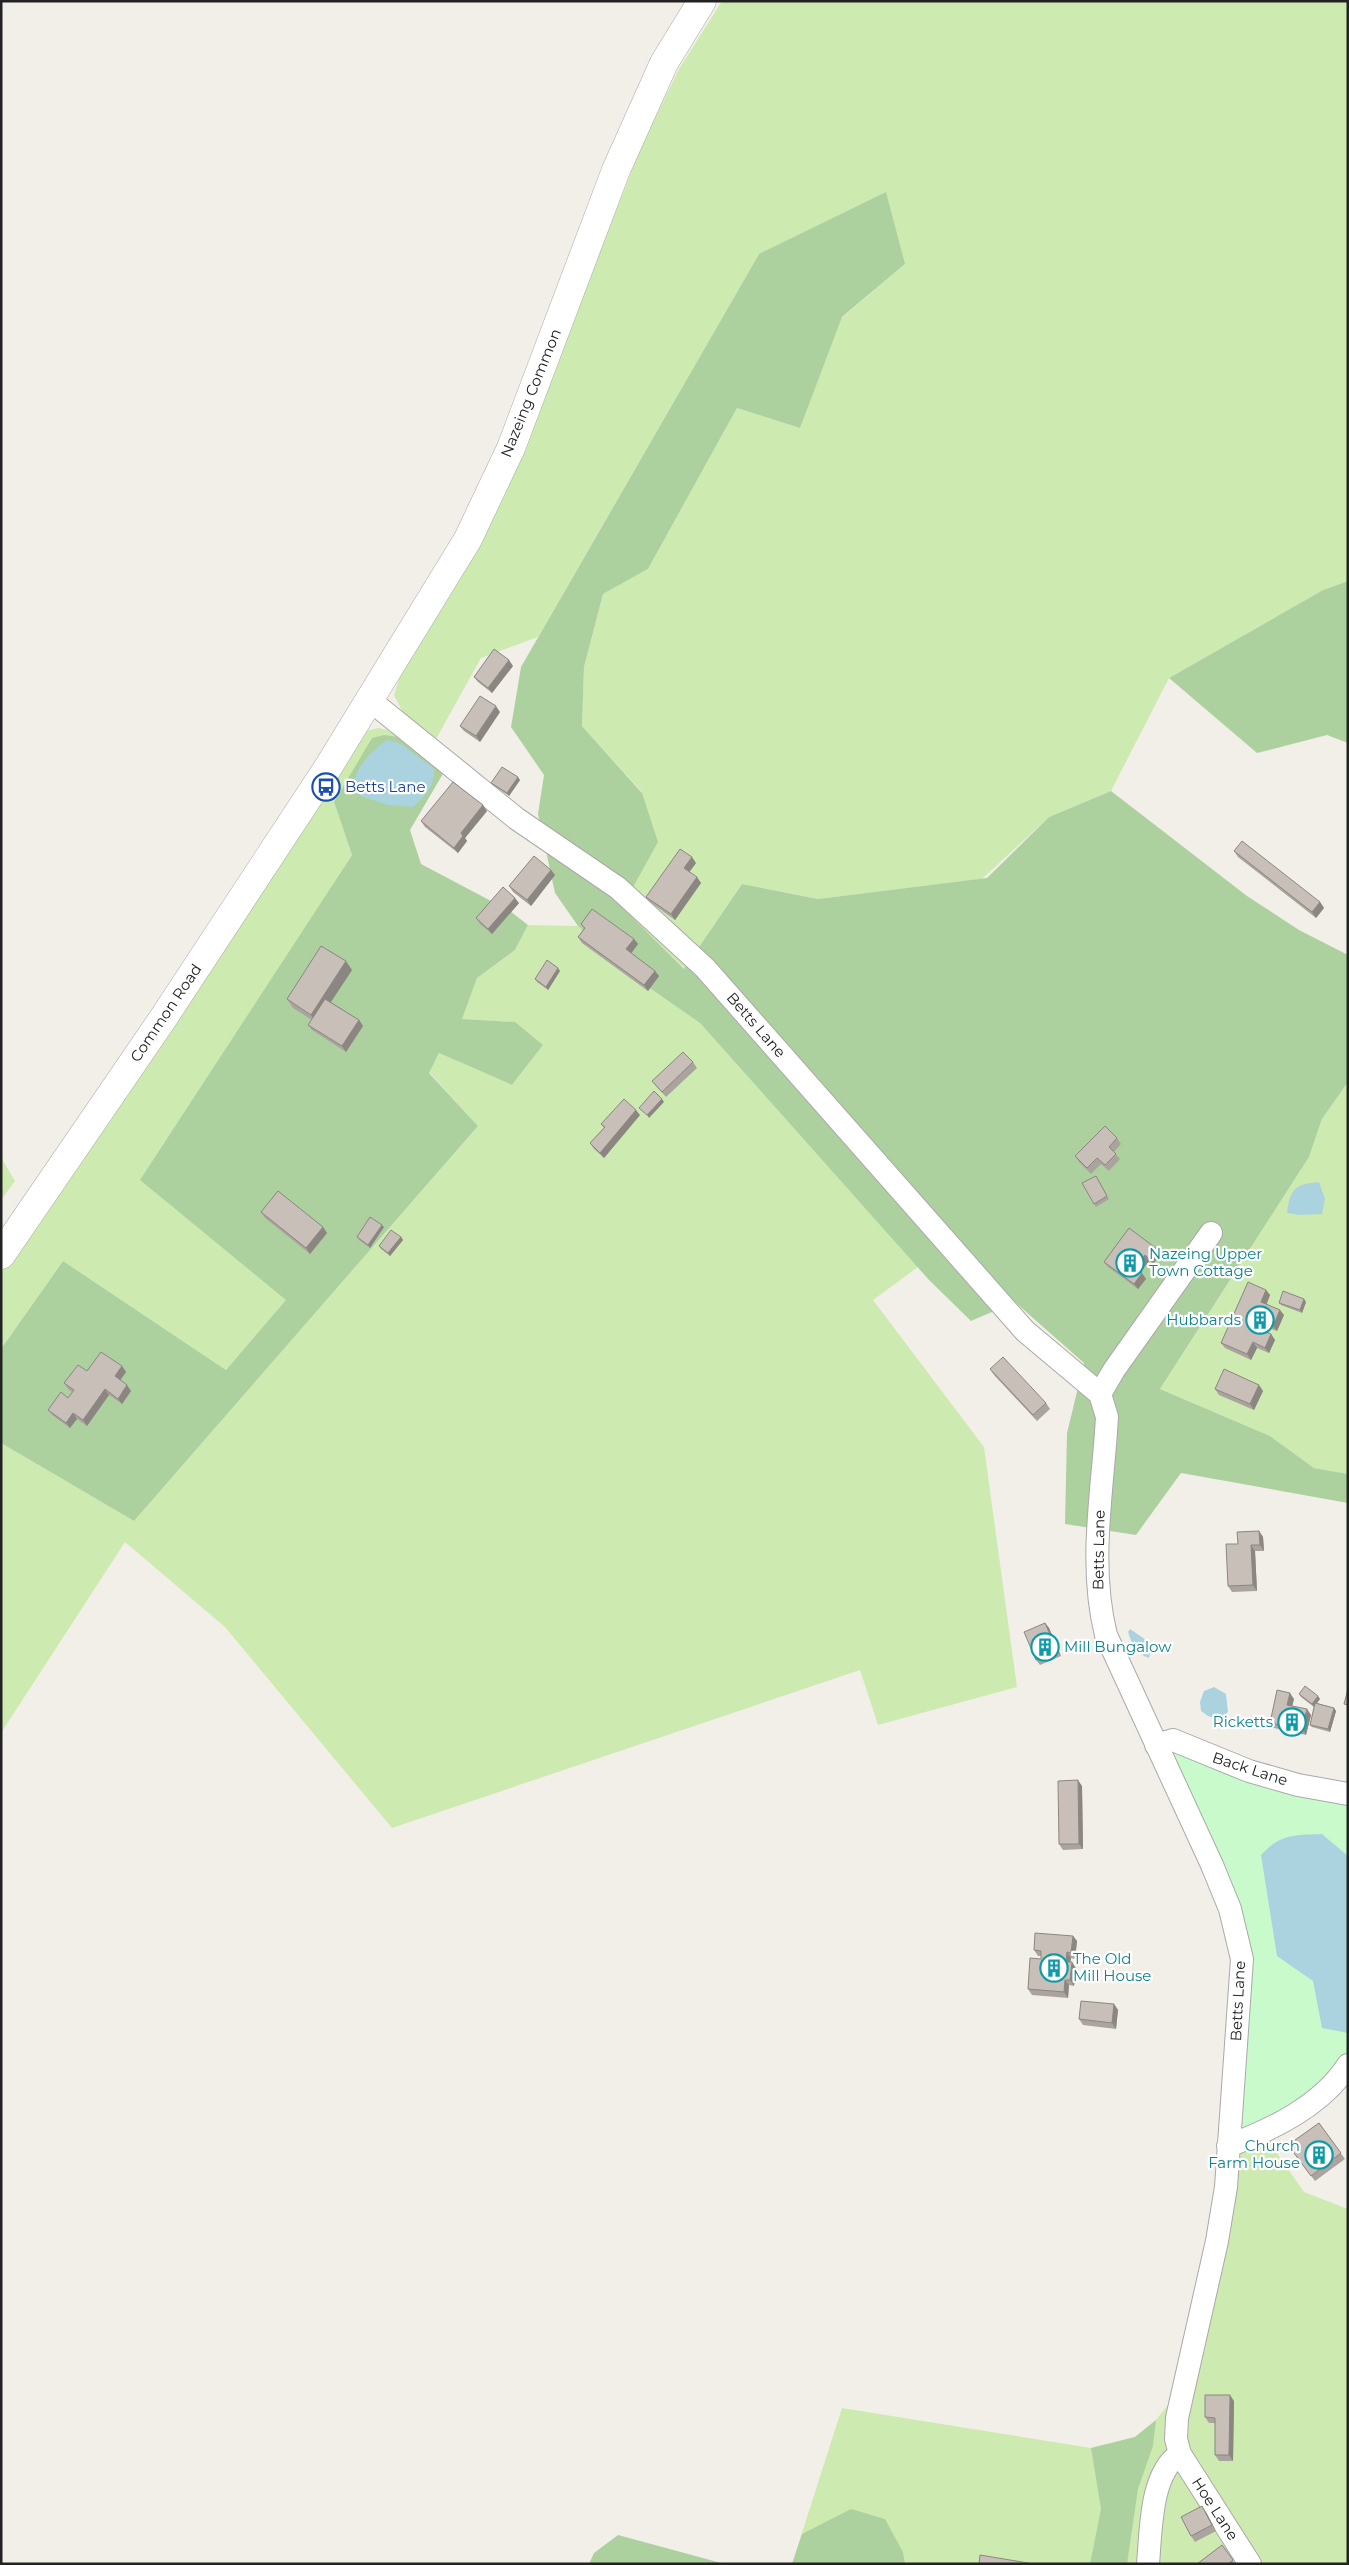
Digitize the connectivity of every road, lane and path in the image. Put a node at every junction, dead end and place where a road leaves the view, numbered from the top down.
1 (702, 1) edge
2 (370, 701) junction
3 (327, 769) joint
4 (1211, 1232) dead end
5 (1, 1255) edge
6 (1100, 1394) junction
7 (1156, 1745) junction
8 (1348, 1794) edge
9 (1348, 2065) edge
10 (1228, 2146) junction
11 (1180, 2454) junction
12 (1148, 2564) edge
13 (1250, 2564) edge

1 - 2 street, Nazeing Common
2 - 3 street, Nazeing Common
2 - 6 street, Betts Lane
3 - 5 street, Common Road
4 - 6 street
6 - 7 street, Betts Lane
7 - 8 street, Back Lane
7 - 10 street, Betts Lane
9 - 10 street
10 - 11 street, Betts Lane
11 - 12 street
11 - 13 street, Hoe Lane

